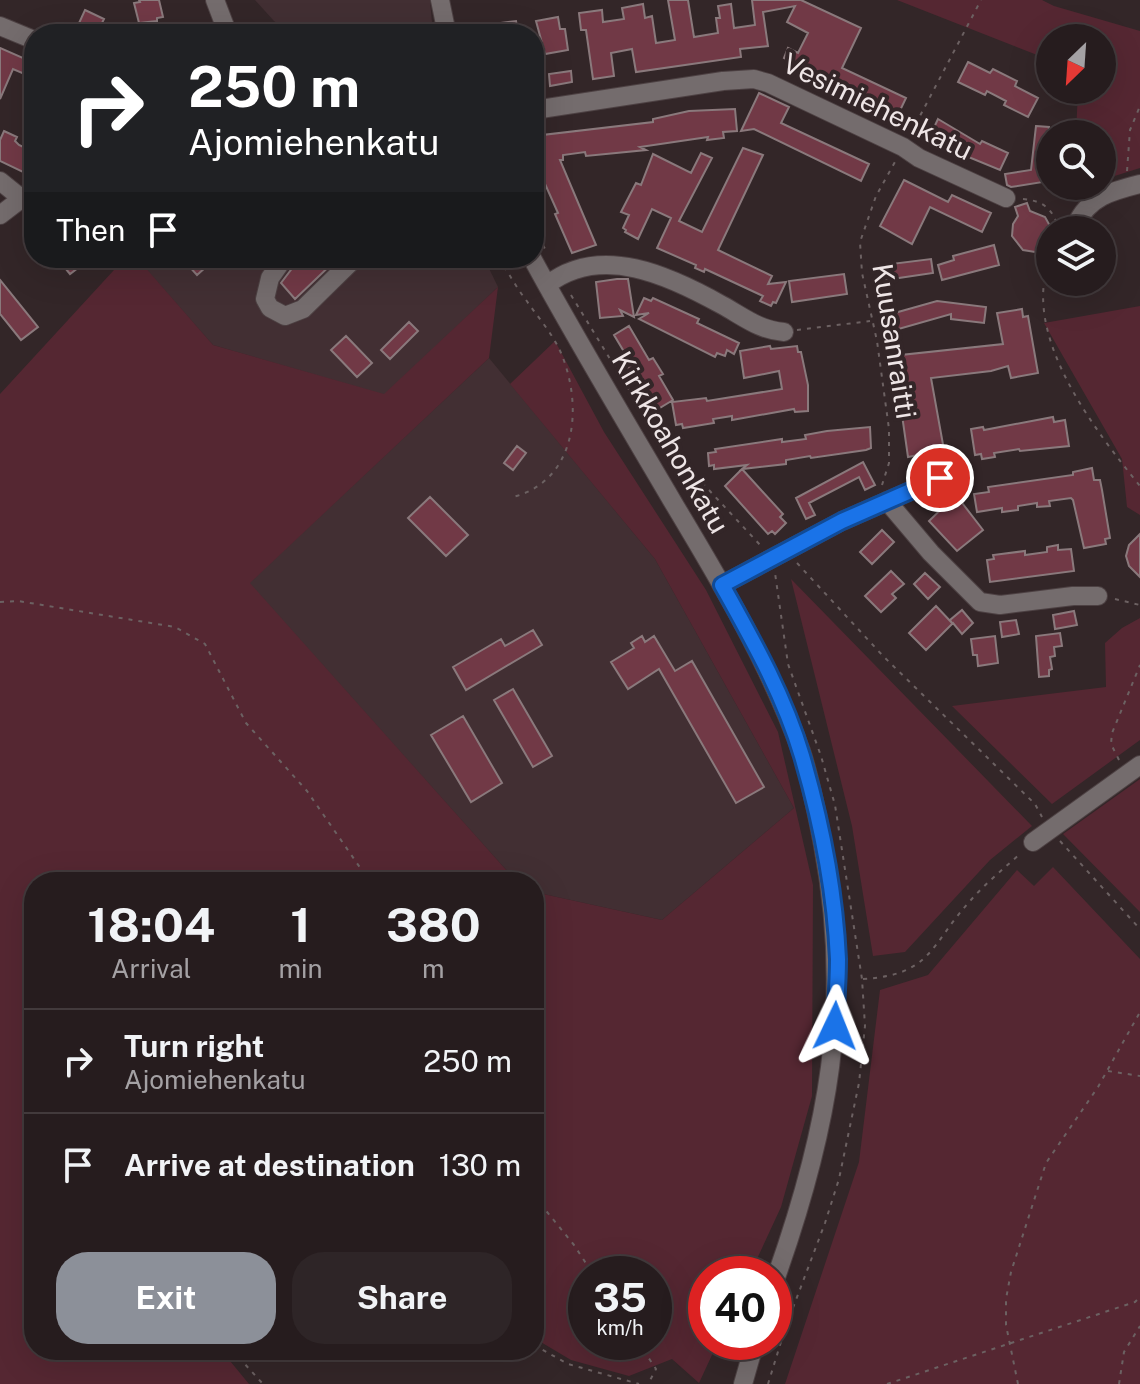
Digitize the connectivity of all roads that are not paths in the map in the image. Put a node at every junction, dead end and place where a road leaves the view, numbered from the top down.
1 (215, 0) edge
2 (440, 0) edge
3 (224, 24) edge
4 (445, 24) edge
5 (0, 26) edge
6 (24, 36) edge
7 (544, 108) edge
8 (0, 181) edge
9 (1132, 186) edge
10 (24, 192) edge
11 (24, 197) edge
12 (1006, 198) road end
13 (0, 215) edge
14 (1078, 216) edge
15 (544, 264) edge
16 (277, 268) edge
17 (345, 268) edge
18 (553, 280) junction
19 (784, 332) road end
20 (940, 478) dead end
21 (883, 496) junction
22 (722, 585) junction
23 (1098, 596) road end
24 (1134, 769) edge
25 (1033, 842) road end
26 (783, 1256) edge
27 (750, 1360) edge
28 (743, 1384) edge

1 - 3 street
2 - 4 street
5 - 6 street
7 - 12 street, Vesimiehenkatu
8 - 10 street
9 - 14 street
11 - 13 street
15 - 18 street, Kirkkoahonkatu
16 - 17 street
18 - 19 street
18 - 22 street, Kirkkoahonkatu
20 - 21 street
21 - 22 street
21 - 23 street
22 - 26 street, Kirkkoahonkatu
24 - 25 street
27 - 28 street

